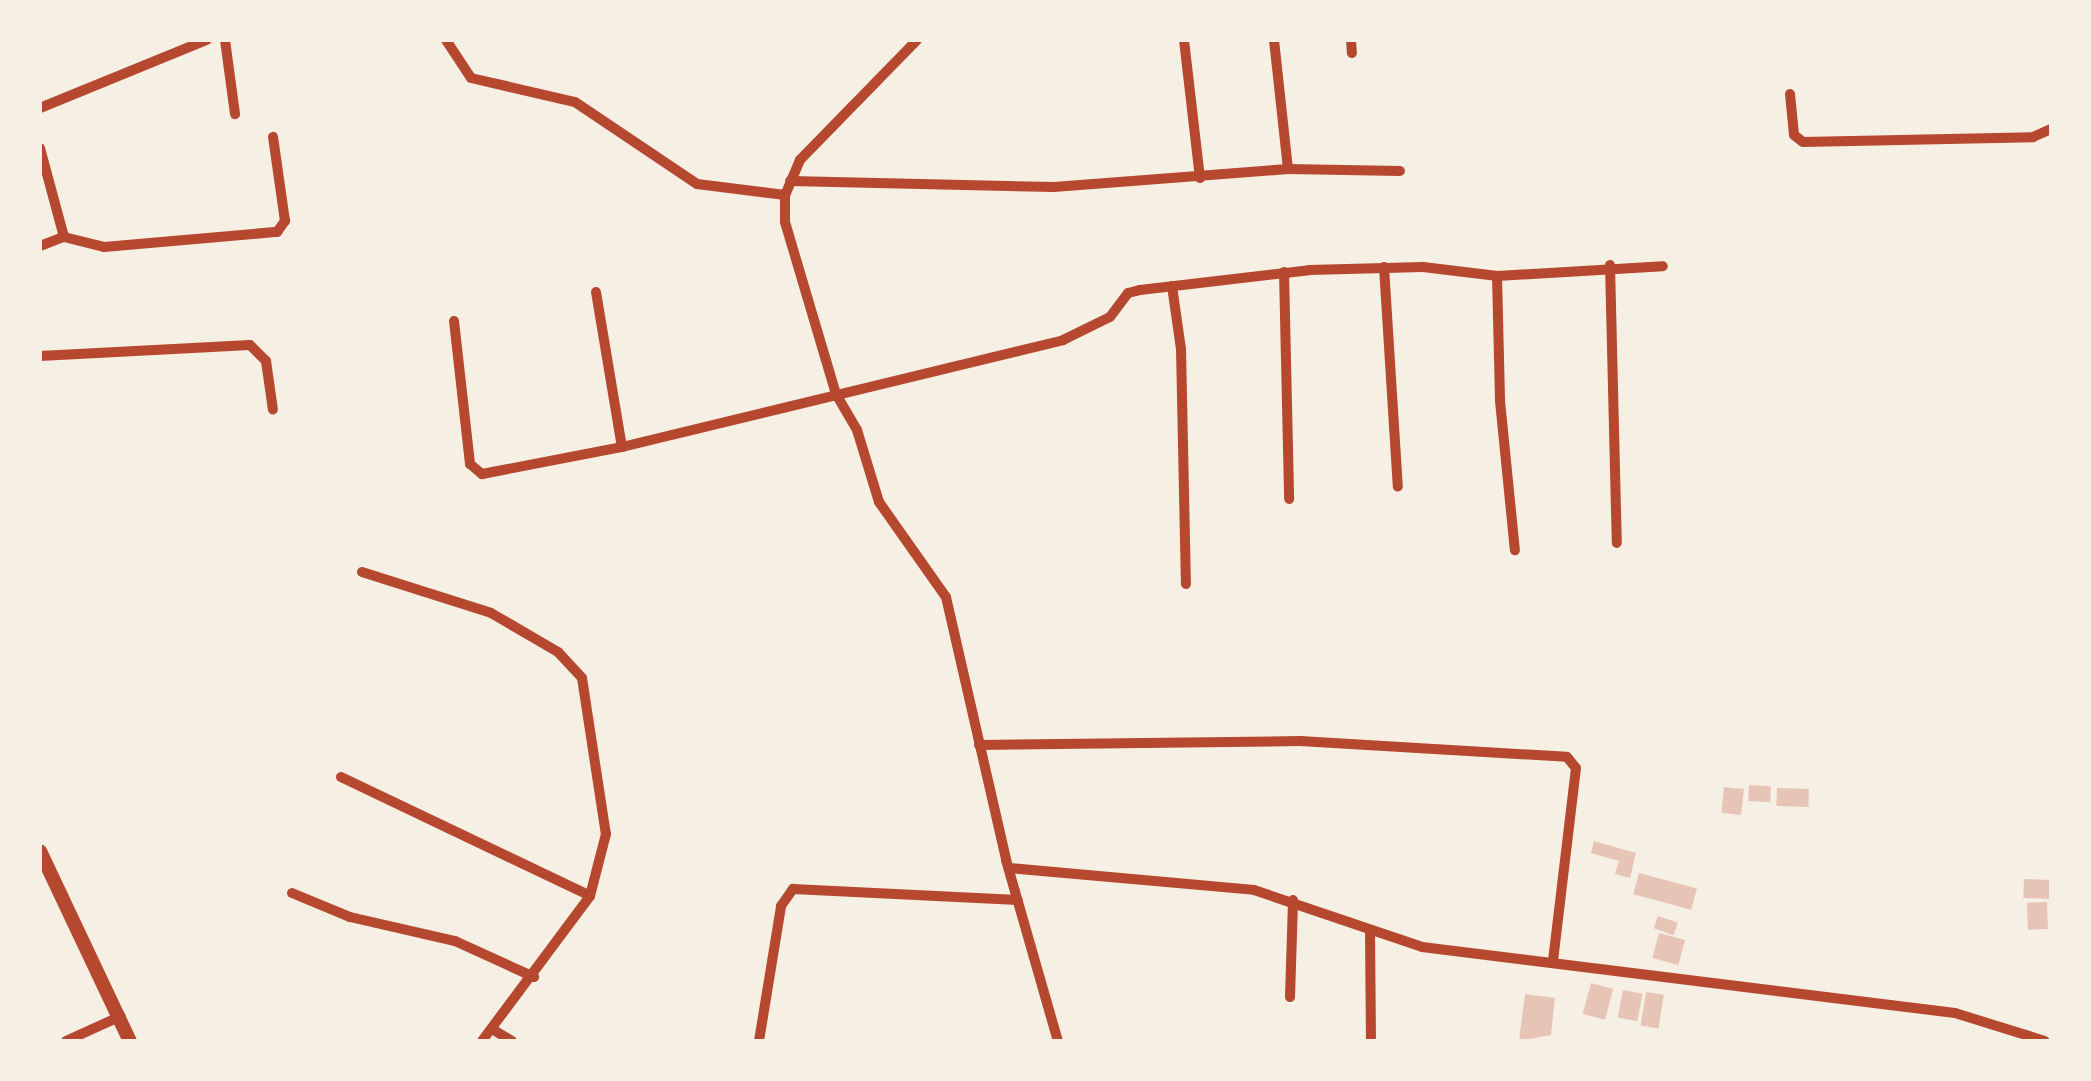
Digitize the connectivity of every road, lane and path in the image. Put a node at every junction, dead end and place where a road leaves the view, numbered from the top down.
1 (206, 40) edge
2 (225, 40) edge
3 (446, 40) edge
4 (917, 40) edge
5 (1184, 40) edge
6 (1274, 40) edge
7 (1350, 40) edge
8 (1352, 53) dead end
9 (1790, 94) dead end
10 (40, 108) edge
11 (236, 114) dead end
12 (2051, 128) edge
13 (273, 137) dead end
14 (40, 148) edge
15 (1288, 168) junction
16 (1400, 171) dead end
17 (1200, 178) junction
18 (790, 181) junction
19 (785, 195) junction
20 (64, 237) junction
21 (40, 246) edge
22 (1610, 266) junction
23 (1663, 266) dead end
24 (1384, 267) junction
25 (1284, 272) junction
26 (1497, 276) junction
27 (1172, 286) junction
28 (596, 292) dead end
29 (454, 322) dead end
30 (40, 356) edge
31 (836, 394) junction
32 (272, 410) dead end
33 (622, 447) junction
34 (1398, 487) dead end
35 (1289, 498) dead end
36 (1617, 543) dead end
37 (1515, 550) dead end
38 (362, 572) dead end
39 (1186, 584) dead end
40 (979, 745) junction
41 (342, 776) dead end
42 (40, 851) edge
43 (1009, 868) junction
44 (292, 892) dead end
45 (590, 896) junction
46 (1018, 900) junction
47 (1293, 900) junction
48 (1370, 930) junction
49 (1553, 962) junction
50 (534, 977) junction
51 (1290, 997) dead end
52 (121, 1016) junction
53 (492, 1029) junction
54 (66, 1041) edge
55 (130, 1041) edge
56 (482, 1041) edge
57 (512, 1041) edge
58 (759, 1041) edge
59 (1058, 1041) edge
60 (1371, 1041) edge
61 (2046, 1041) edge

1 - 10 street
2 - 11 street
3 - 19 street
4 - 18 street
5 - 17 street
6 - 15 street
7 - 8 street
9 - 12 street
13 - 20 street
14 - 20 street
15 - 16 street
15 - 17 street
17 - 18 street
18 - 19 street
19 - 31 street
20 - 21 street
22 - 23 street
22 - 26 street
22 - 36 street
24 - 25 street
24 - 26 street
24 - 34 street
25 - 27 street
25 - 35 street
26 - 37 street
27 - 31 street
27 - 39 street
28 - 33 street
29 - 33 street
30 - 32 street
31 - 33 street
31 - 40 street
38 - 45 street
40 - 43 street
40 - 49 street
41 - 45 street
42 - 52 street
43 - 46 street
43 - 47 street
44 - 50 street
45 - 50 street
46 - 58 street
46 - 59 street
47 - 48 street
47 - 51 street
48 - 49 street
48 - 60 street
49 - 61 street
50 - 53 street
52 - 54 street
52 - 55 street
53 - 56 street
53 - 57 street

